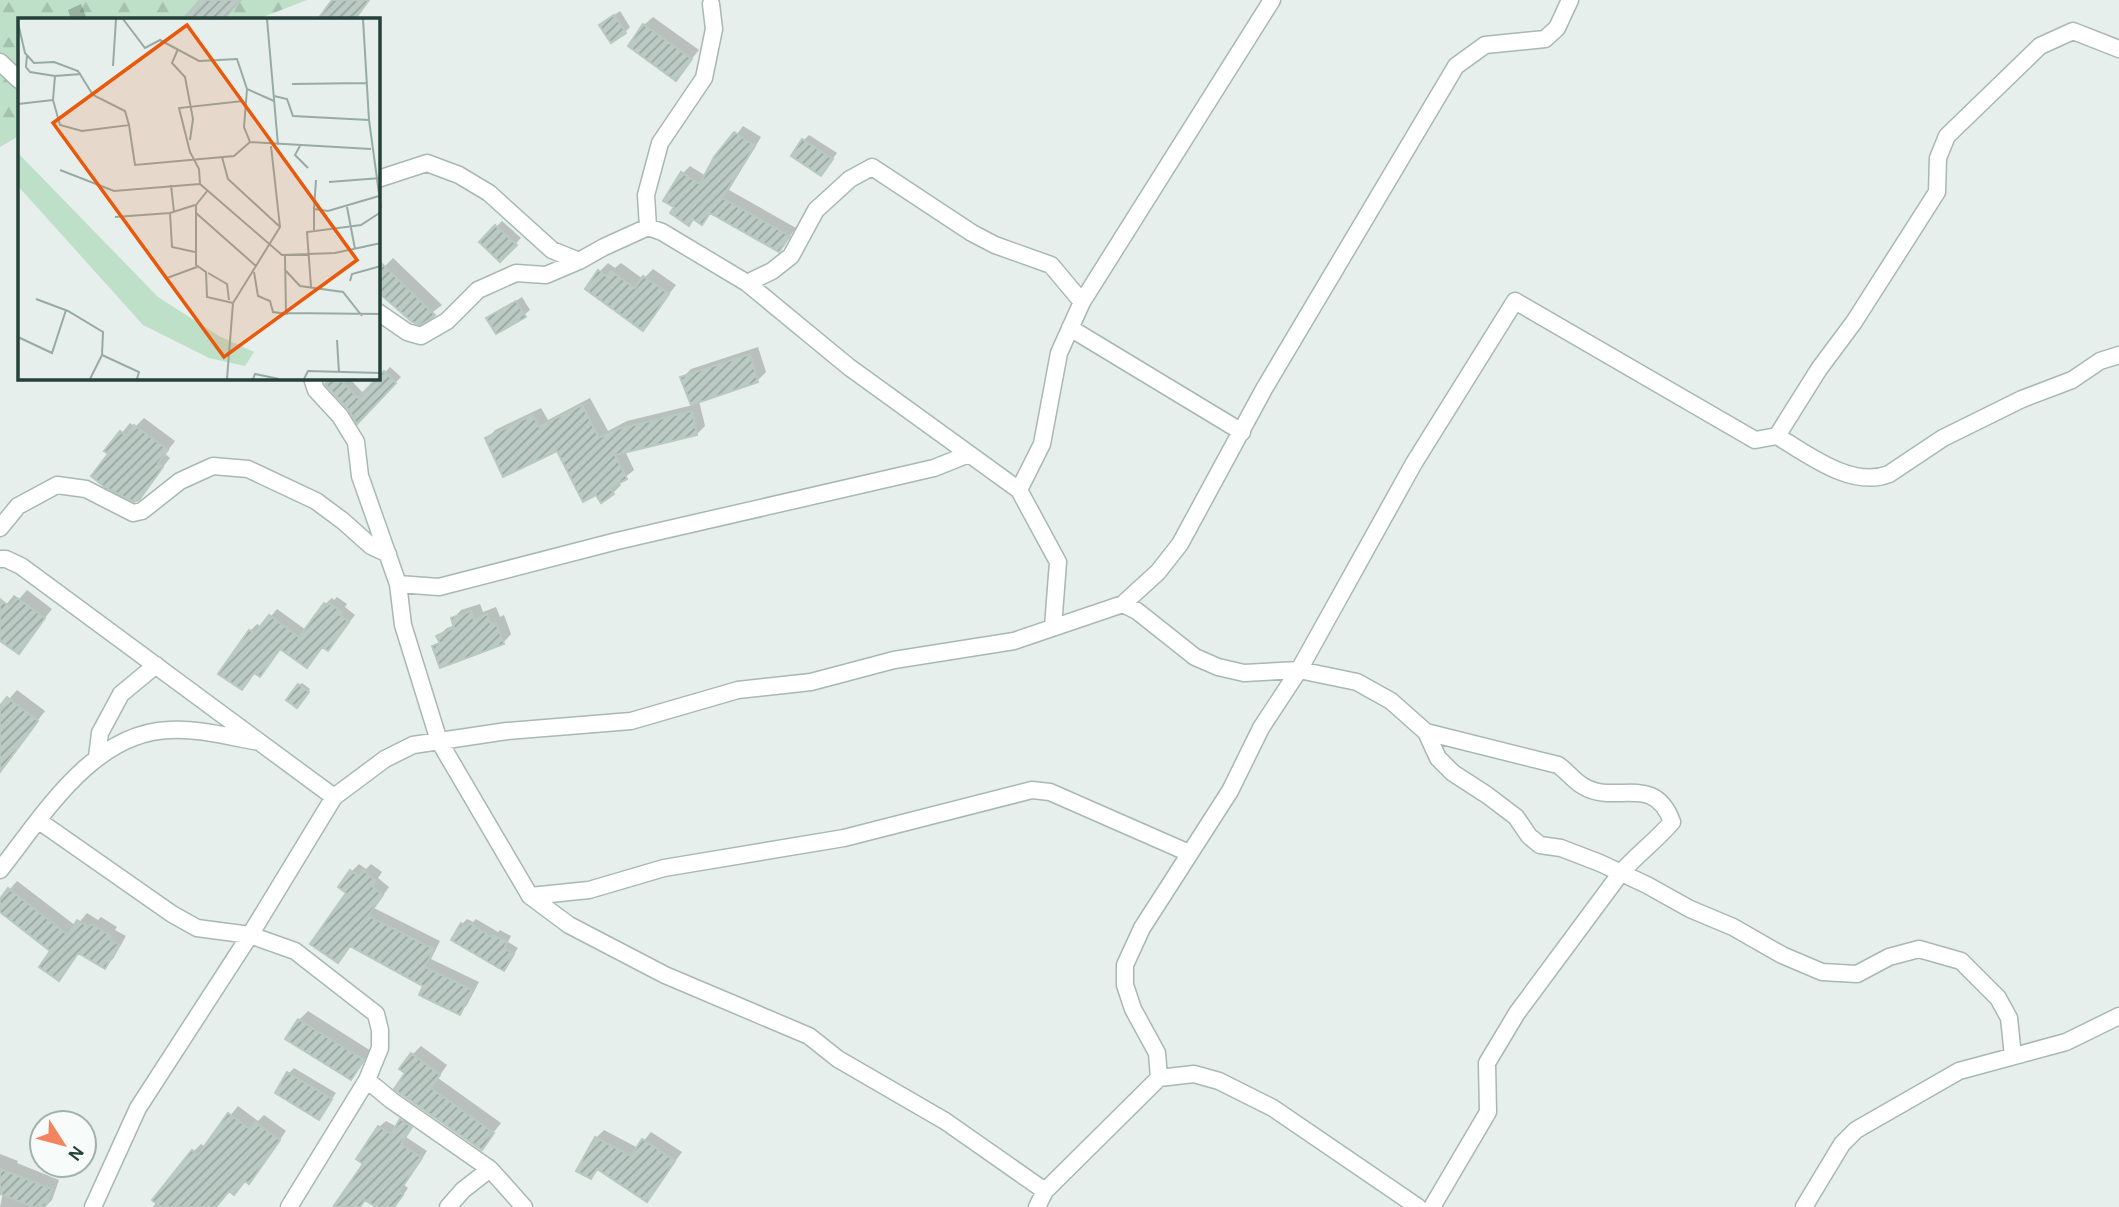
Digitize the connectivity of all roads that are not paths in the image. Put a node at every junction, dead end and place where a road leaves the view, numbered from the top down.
1 (1272, 0) edge
2 (1570, 0) edge
3 (711, 4) dead end
4 (2119, 48) edge
5 (0, 62) edge
6 (18, 79) edge
7 (380, 178) edge
8 (648, 227) junction
9 (579, 261) junction
10 (747, 283) junction
11 (1082, 302) junction
12 (380, 313) edge
13 (1070, 328) junction
14 (2119, 355) edge
15 (313, 380) edge
16 (1242, 432) junction
17 (1777, 436) junction
18 (969, 454) junction
19 (1019, 490) junction
20 (0, 528) edge
21 (388, 554) junction
22 (0, 559) edge
23 (398, 584) junction
24 (1123, 604) junction
25 (1053, 627) junction
26 (156, 665) junction
27 (1299, 670) junction
28 (1426, 732) junction
29 (439, 741) junction
30 (262, 742) junction
31 (97, 757) junction
32 (334, 797) junction
33 (39, 821) junction
34 (1189, 853) junction
35 (0, 870) edge
36 (1620, 874) junction
37 (530, 896) junction
38 (250, 934) junction
39 (2119, 1016) edge
40 (2013, 1056) junction
41 (1159, 1078) junction
42 (367, 1080) junction
43 (490, 1169) junction
44 (1045, 1191) junction
45 (93, 1207) edge
46 (289, 1207) edge
47 (448, 1207) edge
48 (524, 1207) edge
49 (1037, 1207) edge
50 (1418, 1207) edge
51 (1432, 1207) edge
52 (1804, 1207) edge

1 - 11 street
2 - 16 street
3 - 8 street
4 - 17 street
5 - 6 street
7 - 9 street
8 - 9 street
8 - 10 street
9 - 12 street
10 - 11 street
10 - 18 street
11 - 13 street
13 - 16 street
13 - 19 street
14 - 17 street
15 - 21 street
16 - 24 street
17 - 27 street
18 - 19 street
18 - 23 street
19 - 25 street
20 - 21 street
21 - 23 street
22 - 26 street
23 - 29 street
24 - 25 street
24 - 27 street
25 - 29 street
26 - 30 street
26 - 31 street
27 - 28 street
27 - 34 street
28 - 36 street
28 - 36 street
29 - 32 street
29 - 37 street
30 - 31 street
30 - 32 street
31 - 33 street
32 - 38 street
33 - 35 street
33 - 38 street
34 - 37 street
34 - 41 street
36 - 40 street
36 - 51 street
37 - 44 street
38 - 42 street
38 - 45 street
39 - 40 street
40 - 52 street
41 - 44 street
41 - 50 street
42 - 43 street
42 - 46 street
43 - 47 street
43 - 48 street
44 - 49 street

